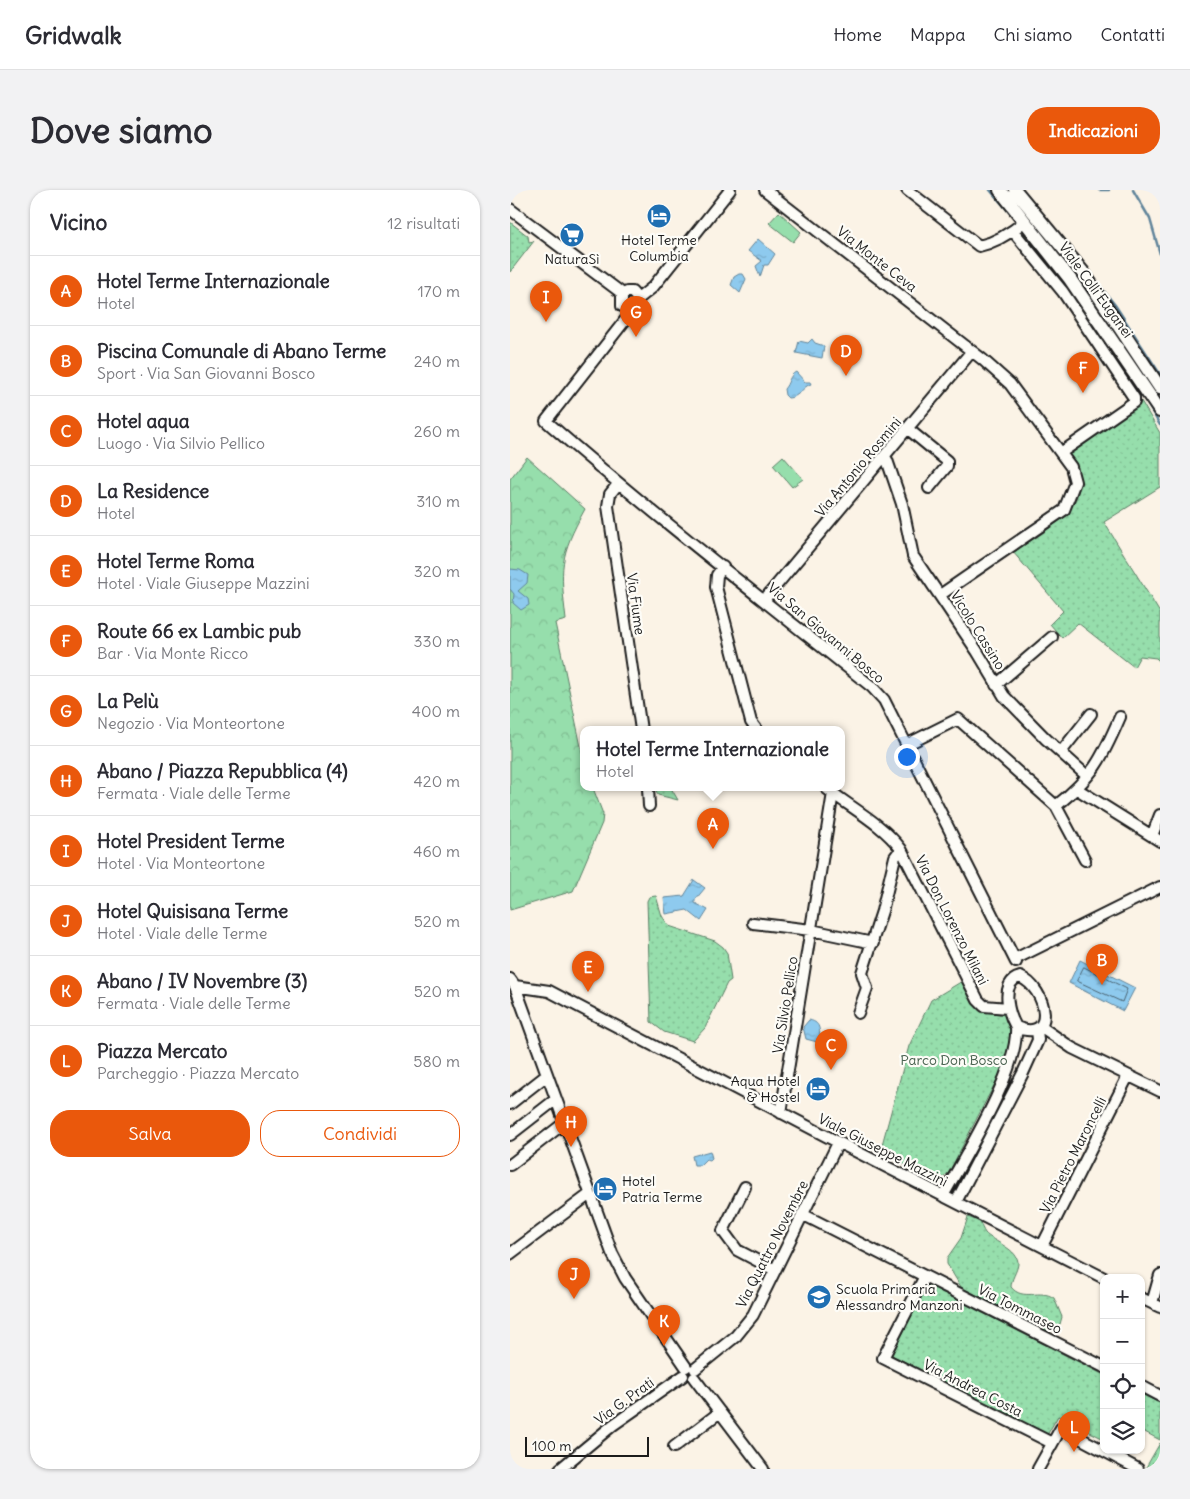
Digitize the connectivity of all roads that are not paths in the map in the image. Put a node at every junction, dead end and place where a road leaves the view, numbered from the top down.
1 (730, 190) edge
2 (766, 190) edge
3 (907, 190) edge
4 (1000, 190) edge
5 (1015, 190) edge
6 (510, 209) edge
7 (1026, 220) junction
8 (1013, 231) junction
9 (623, 294) junction
10 (638, 299) junction
11 (632, 309) junction
12 (972, 351) junction
13 (1160, 388) edge
14 (1160, 411) edge
15 (908, 428) junction
16 (1062, 452) junction
17 (884, 457) junction
18 (618, 484) junction
19 (929, 488) dead end
20 (723, 567) junction
21 (940, 595) junction
22 (764, 600) junction
23 (1052, 637) dead end
24 (996, 685) junction
25 (1091, 714) dead end
26 (1120, 717) dead end
27 (640, 726) edge
28 (754, 726) edge
29 (908, 744) junction
30 (1060, 752) junction
31 (1087, 776) junction
32 (1077, 789) junction
33 (648, 791) edge
34 (829, 791) edge
35 (831, 791) edge
36 (649, 806) dead end
37 (1056, 806) junction
38 (1160, 815) edge
39 (1156, 838) edge
40 (901, 849) junction
41 (1085, 860) dead end
42 (1160, 887) edge
43 (753, 922) dead end
44 (811, 930) junction
45 (873, 943) junction
46 (1016, 960) junction
47 (1031, 981) junction
48 (512, 982) edge
49 (1010, 985) junction
50 (1008, 1008) junction
51 (858, 1013) dead end
52 (1016, 1027) junction
53 (1039, 1027) junction
54 (547, 1075) junction
55 (1128, 1076) junction
56 (1160, 1091) edge
57 (555, 1100) junction
58 (510, 1104) edge
59 (781, 1113) junction
60 (563, 1124) junction
61 (510, 1135) edge
62 (838, 1143) junction
63 (510, 1165) edge
64 (745, 1187) dead end
65 (590, 1194) junction
66 (943, 1196) junction
67 (956, 1202) junction
68 (802, 1214) junction
69 (1042, 1246) junction
70 (510, 1254) edge
71 (775, 1270) junction
72 (1160, 1275) edge
73 (924, 1276) junction
74 (1100, 1276) edge
75 (1156, 1305) edge
76 (1100, 1365) edge
77 (689, 1372) junction
78 (1145, 1388) edge
79 (1160, 1396) edge
80 (720, 1412) junction
81 (1052, 1443) junction
82 (674, 1447) dead end
83 (560, 1469) edge
84 (763, 1469) edge
85 (1038, 1469) edge
86 (1138, 1469) edge

1 - 10 street
2 - 12 street, Via Monte Ceva
3 - 8 street
4 - 7 main road, Viale Colli Euganei
5 - 13 main road, Viale Colli Euganei
6 - 9 street
7 - 8 street
7 - 14 main road, Viale Colli Euganei
8 - 16 street
9 - 10 street
9 - 11 street
10 - 11 street
11 - 18 street, Via San Giovanni Bosco
12 - 15 street, Via Antonio Rosmini
12 - 16 street, Via Monte Ceva
15 - 17 street, Via Antonio Rosmini
15 - 19 street
16 - 21 street, Via Monte Ceva
17 - 21 street, Vicolo Cassino
17 - 22 street, Via Antonio Rosmini
18 - 20 street, Via San Giovanni Bosco
18 - 27 street, Via Fiume
20 - 22 street, Via San Giovanni Bosco
20 - 28 street
21 - 24 street, Vicolo Cassino
22 - 29 street, Via San Giovanni Bosco
23 - 24 street
24 - 30 street, Vicolo Cassino
25 - 30 street
26 - 31 street
29 - 37 street
29 - 46 street, Via San Giovanni Bosco
30 - 31 street, Vicolo Cassino
31 - 32 street
32 - 37 street
32 - 39 street
33 - 36 street
34 - 44 street, Via Silvio Pellico
35 - 40 street, Via Don Lorenzo Milani
37 - 41 street
38 - 39 street
40 - 45 street, Via Don Lorenzo Milani
40 - 50 street, Via Don Lorenzo Milani
42 - 46 street
43 - 44 street
44 - 45 street
44 - 59 street, Via Silvio Pellico
45 - 51 street, Via Don Lorenzo Milani
46 - 47 street, Via San Giovanni Bosco
46 - 49 street
47 - 49 street
47 - 53 street, Via San Giovanni Bosco
48 - 54 street
48 - 59 street, Viale Giuseppe Mazzini
49 - 50 street
50 - 52 street
52 - 53 street
52 - 66 street
53 - 55 street
53 - 67 street, Via San Giovanni Bosco
54 - 57 street
54 - 58 street
55 - 56 street
55 - 69 street, Via Pietro Maroncelli
57 - 60 street
57 - 61 street
59 - 62 street, Viale Giuseppe Mazzini
60 - 63 street
60 - 65 street
62 - 66 street, Viale Giuseppe Mazzini
62 - 68 street, Via Quattro Novembre
64 - 71 street
65 - 70 street
65 - 77 street
66 - 67 street, Viale Giuseppe Mazzini
67 - 69 street, Viale Giuseppe Mazzini
68 - 71 street, Via Quattro Novembre
68 - 73 street, Via Tommaseo
69 - 74 street, Viale Giuseppe Mazzini
71 - 77 street, Via Quattro Novembre
72 - 75 street
73 - 76 street, Via Tommaseo
73 - 81 street, Via Andrea Costa
77 - 80 street
77 - 83 street, Via G. Prati
78 - 79 street
80 - 82 street
80 - 84 street
81 - 85 street
81 - 86 street

